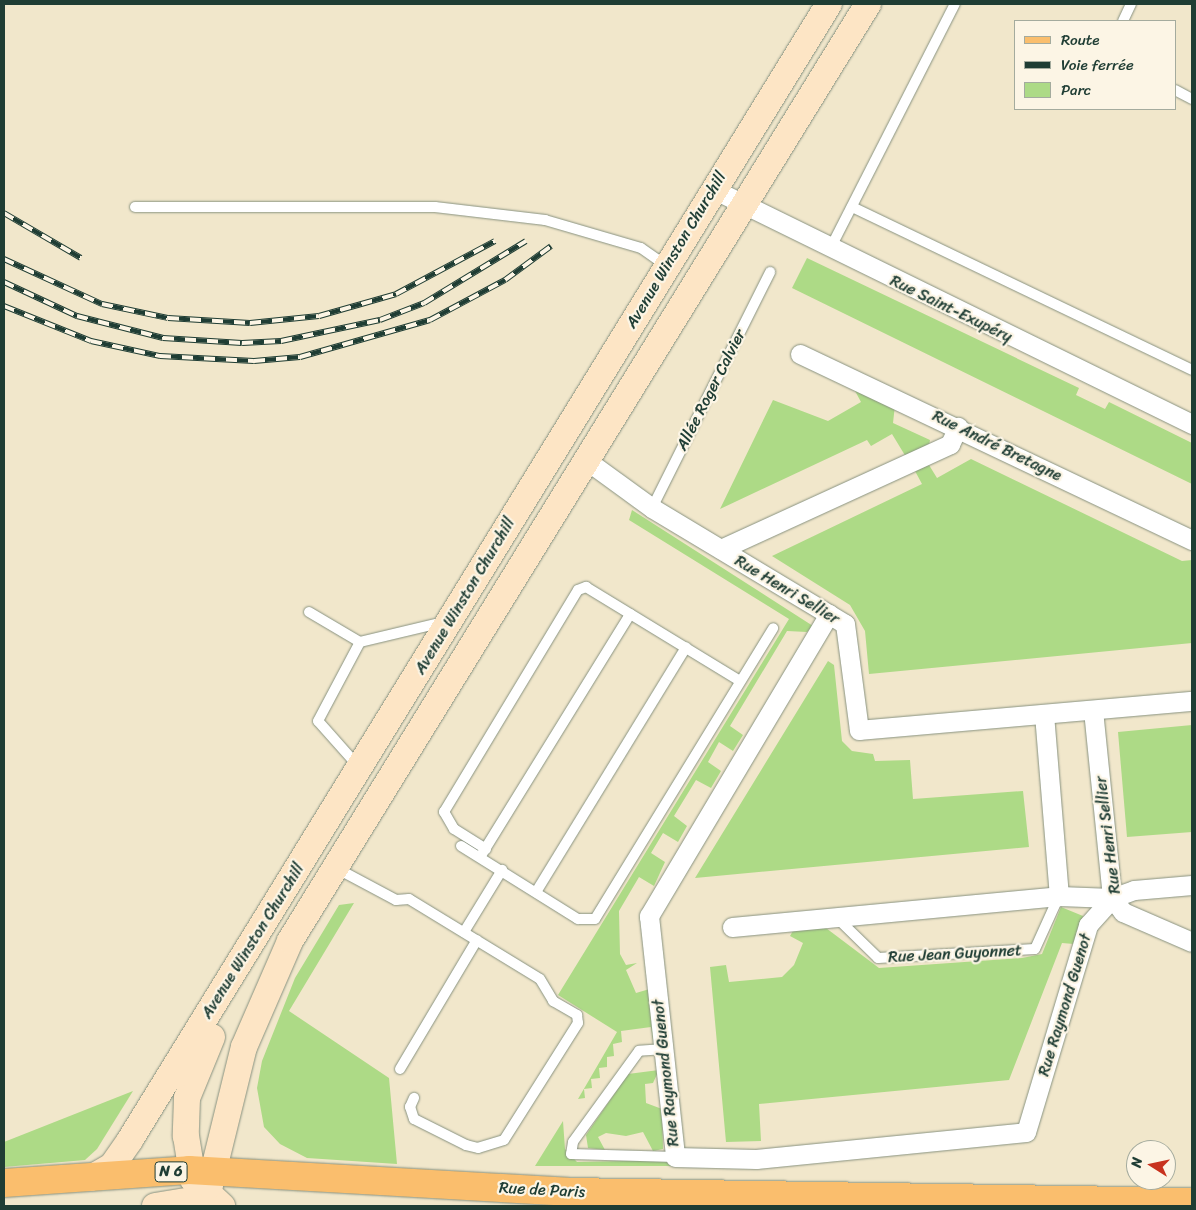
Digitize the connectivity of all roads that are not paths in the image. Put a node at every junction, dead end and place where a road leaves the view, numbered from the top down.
1 (829, 4) edge
2 (868, 4) edge
3 (955, 4) edge
4 (1131, 4) edge
5 (1123, 20) edge
6 (1176, 91) edge
7 (1192, 99) edge
8 (713, 189) junction
9 (743, 206) junction
10 (852, 206) junction
11 (135, 207) dead end
12 (830, 249) junction
13 (667, 266) junction
14 (770, 272) dead end
15 (800, 354) dead end
16 (1192, 370) edge
17 (1192, 424) edge
18 (958, 427) junction
19 (586, 460) junction
20 (652, 508) junction
21 (1192, 540) edge
22 (721, 549) junction
23 (309, 612) dead end
24 (630, 614) junction
25 (829, 614) junction
26 (450, 621) junction
27 (773, 628) dead end
28 (360, 642) junction
29 (686, 648) junction
30 (740, 681) junction
31 (1192, 701) edge
32 (1093, 710) junction
33 (1044, 714) junction
34 (360, 768) junction
35 (461, 846) dead end
36 (483, 853) junction
37 (335, 868) junction
38 (502, 870) junction
39 (1192, 885) edge
40 (536, 892) junction
41 (1059, 896) junction
42 (1112, 898) junction
43 (275, 906) junction
44 (834, 915) junction
45 (732, 926) dead end
46 (464, 932) junction
47 (477, 940) junction
48 (1192, 942) edge
49 (665, 1049) junction
50 (400, 1069) dead end
51 (414, 1098) dead end
52 (675, 1156) junction
53 (189, 1170) junction
54 (91, 1178) junction
55 (4, 1183) edge
56 (214, 1190) edge
57 (1192, 1202) edge
58 (155, 1206) edge

1 - 8 main road, Avenue Winston Churchill
2 - 9 main road, Avenue Winston Churchill
3 - 10 lane
4 - 5 lane
6 - 7 lane
8 - 9 street, Rue Saint-Exupéry
8 - 13 main road, Avenue Winston Churchill
9 - 12 street, Rue Saint-Exupéry
9 - 19 main road, Avenue Winston Churchill
10 - 12 lane
10 - 16 lane
11 - 13 lane
12 - 17 street, Rue Saint-Exupéry
13 - 26 main road, Avenue Winston Churchill
14 - 20 lane, Allée Roger Calvier
15 - 18 street, Rue André Bretagne
18 - 21 street, Rue André Bretagne
18 - 22 street
19 - 20 street, Rue Henri Sellier
19 - 37 main road, Avenue Winston Churchill
20 - 22 street, Rue Henri Sellier
22 - 25 street, Rue Henri Sellier
23 - 28 lane
24 - 29 lane
24 - 36 lane
24 - 36 lane
25 - 33 street, Rue Henri Sellier
25 - 49 street, Rue Raymond Guenot
26 - 28 lane
26 - 34 main road, Avenue Winston Churchill
27 - 30 lane
28 - 34 lane
29 - 30 lane
29 - 40 lane
30 - 40 lane
31 - 32 street, Rue Henri Sellier
32 - 33 street, Rue Henri Sellier
32 - 42 street, Rue Henri Sellier
33 - 41 street
34 - 43 main road, Avenue Winston Churchill
35 - 36 lane
36 - 38 lane
37 - 46 lane
37 - 56 main road, Avenue Winston Churchill
38 - 40 lane
38 - 46 lane
39 - 42 street
41 - 42 street
41 - 44 street
41 - 44 lane, Rue Jean Guyonnet
42 - 48 street, Rue Henri Sellier
42 - 52 street, Rue Raymond Guenot
43 - 53 main road
43 - 54 main road, Avenue Winston Churchill
44 - 45 street
46 - 47 lane
47 - 50 lane
47 - 51 lane
49 - 52 street, Rue Raymond Guenot
49 - 52 lane
53 - 54 main road, N 6
53 - 56 main road, N 6
54 - 55 main road, N 6
56 - 57 main road, Rue de Paris / N 6
56 - 58 main road

